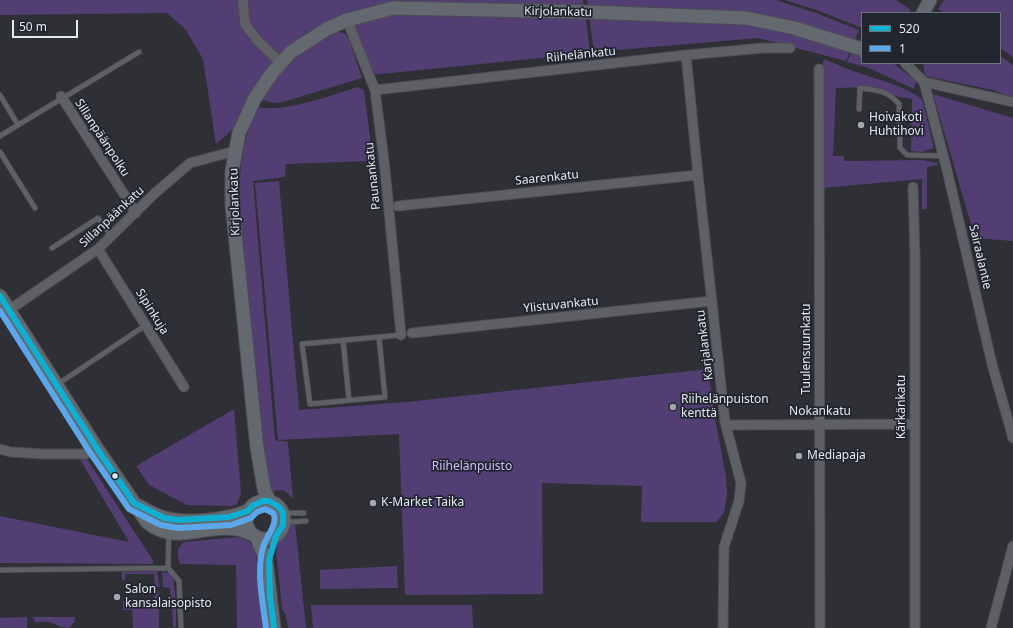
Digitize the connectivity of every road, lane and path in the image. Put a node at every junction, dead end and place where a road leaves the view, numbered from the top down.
1 (243, 0) edge
2 (930, 0) edge
3 (924, 12) edge
4 (347, 20) junction
5 (790, 48) dead end
6 (861, 49) edge
7 (139, 52) dead end
8 (686, 55) junction
9 (281, 63) junction
10 (906, 64) edge
11 (819, 69) dead end
12 (924, 82) junction
13 (375, 90) junction
14 (0, 95) edge
15 (62, 97) junction
16 (1013, 102) edge
17 (859, 109) dead end
18 (18, 125) junction
19 (0, 136) edge
20 (235, 151) junction
21 (0, 152) edge
22 (944, 156) junction
23 (698, 175) junction
24 (912, 187) dead end
25 (398, 206) dead end
26 (35, 208) dead end
27 (136, 213) junction
28 (112, 237) junction
29 (52, 248) dead end
30 (98, 249) junction
31 (0, 296) edge
32 (712, 301) junction
33 (9, 310) junction
34 (146, 325) junction
35 (412, 333) dead end
36 (401, 335) joint
37 (379, 337) junction
38 (343, 340) junction
39 (56, 385) junction
40 (184, 387) dead end
41 (349, 400) junction
42 (819, 424) junction
43 (914, 424) junction
44 (727, 425) junction
45 (1013, 438) edge
46 (96, 447) junction
47 (257, 448) junction
48 (0, 449) edge
49 (269, 501) junction
50 (134, 503) junction
51 (250, 508) junction
52 (304, 513) dead end
53 (170, 519) junction
54 (306, 521) dead end
55 (281, 524) junction
56 (169, 534) junction
57 (254, 536) junction
58 (1013, 546) edge
59 (168, 568) junction
60 (0, 570) edge
61 (270, 596) junction
62 (181, 628) edge
63 (274, 628) edge
64 (723, 628) edge
65 (820, 628) edge
66 (915, 628) edge
67 (991, 628) edge

1 - 9 street
2 - 3 main road
4 - 6 main road, Kirjolankatu
4 - 9 main road, Kirjolankatu
4 - 13 street, Paunankatu
5 - 8 street, Riihelänkatu
7 - 15 lane
8 - 13 street, Riihelänkatu
8 - 23 street, Karjalankatu
9 - 20 main road, Kirjolankatu
10 - 12 street
11 - 42 street, Tuulensuunkatu
12 - 16 street
12 - 22 street, Sairaalantie
13 - 36 street, Paunankatu
14 - 18 lane
15 - 18 lane
15 - 27 street, Sillanpäänpolku
17 - 22 lane
18 - 19 lane
20 - 27 street, Sillanpäänkatu
20 - 47 main road, Kirjolankatu
21 - 26 lane
22 - 45 street, Sairaalantie
23 - 25 street, Saarenkatu
23 - 32 street, Karjalankatu
24 - 43 street, Kärkänkatu
27 - 28 street, Sillanpäänkatu
28 - 29 lane
28 - 30 street, Sillanpäänkatu
30 - 33 street, Sillanpäänkatu
30 - 34 street, Sipinkuja
31 - 33 main road
32 - 35 street, Ylistuvankatu
32 - 44 street, Karjalankatu
33 - 39 main road
34 - 39 lane
34 - 40 street, Sipinkuja
36 - 37 lane
37 - 38 lane
37 - 41 lane
38 - 41 lane
38 - 41 lane
39 - 46 main road
42 - 43 street, Nokankatu
42 - 44 street, Nokankatu
42 - 65 street, Tuulensuunkatu
43 - 66 street, Kärkänkatu
44 - 64 street, Karjalankatu
46 - 48 street
46 - 50 main road
47 - 49 main road, Kirjolankatu
47 - 51 main road, Kirjolankatu
49 - 51 main road
49 - 55 main road
50 - 53 main road
50 - 56 main road
51 - 53 main road
51 - 57 main road
52 - 55 lane
53 - 56 lane
54 - 55 lane
55 - 57 main road
55 - 61 main road
56 - 57 main road
56 - 59 lane
57 - 61 main road
58 - 67 street
59 - 60 lane
59 - 62 lane
61 - 63 main road

